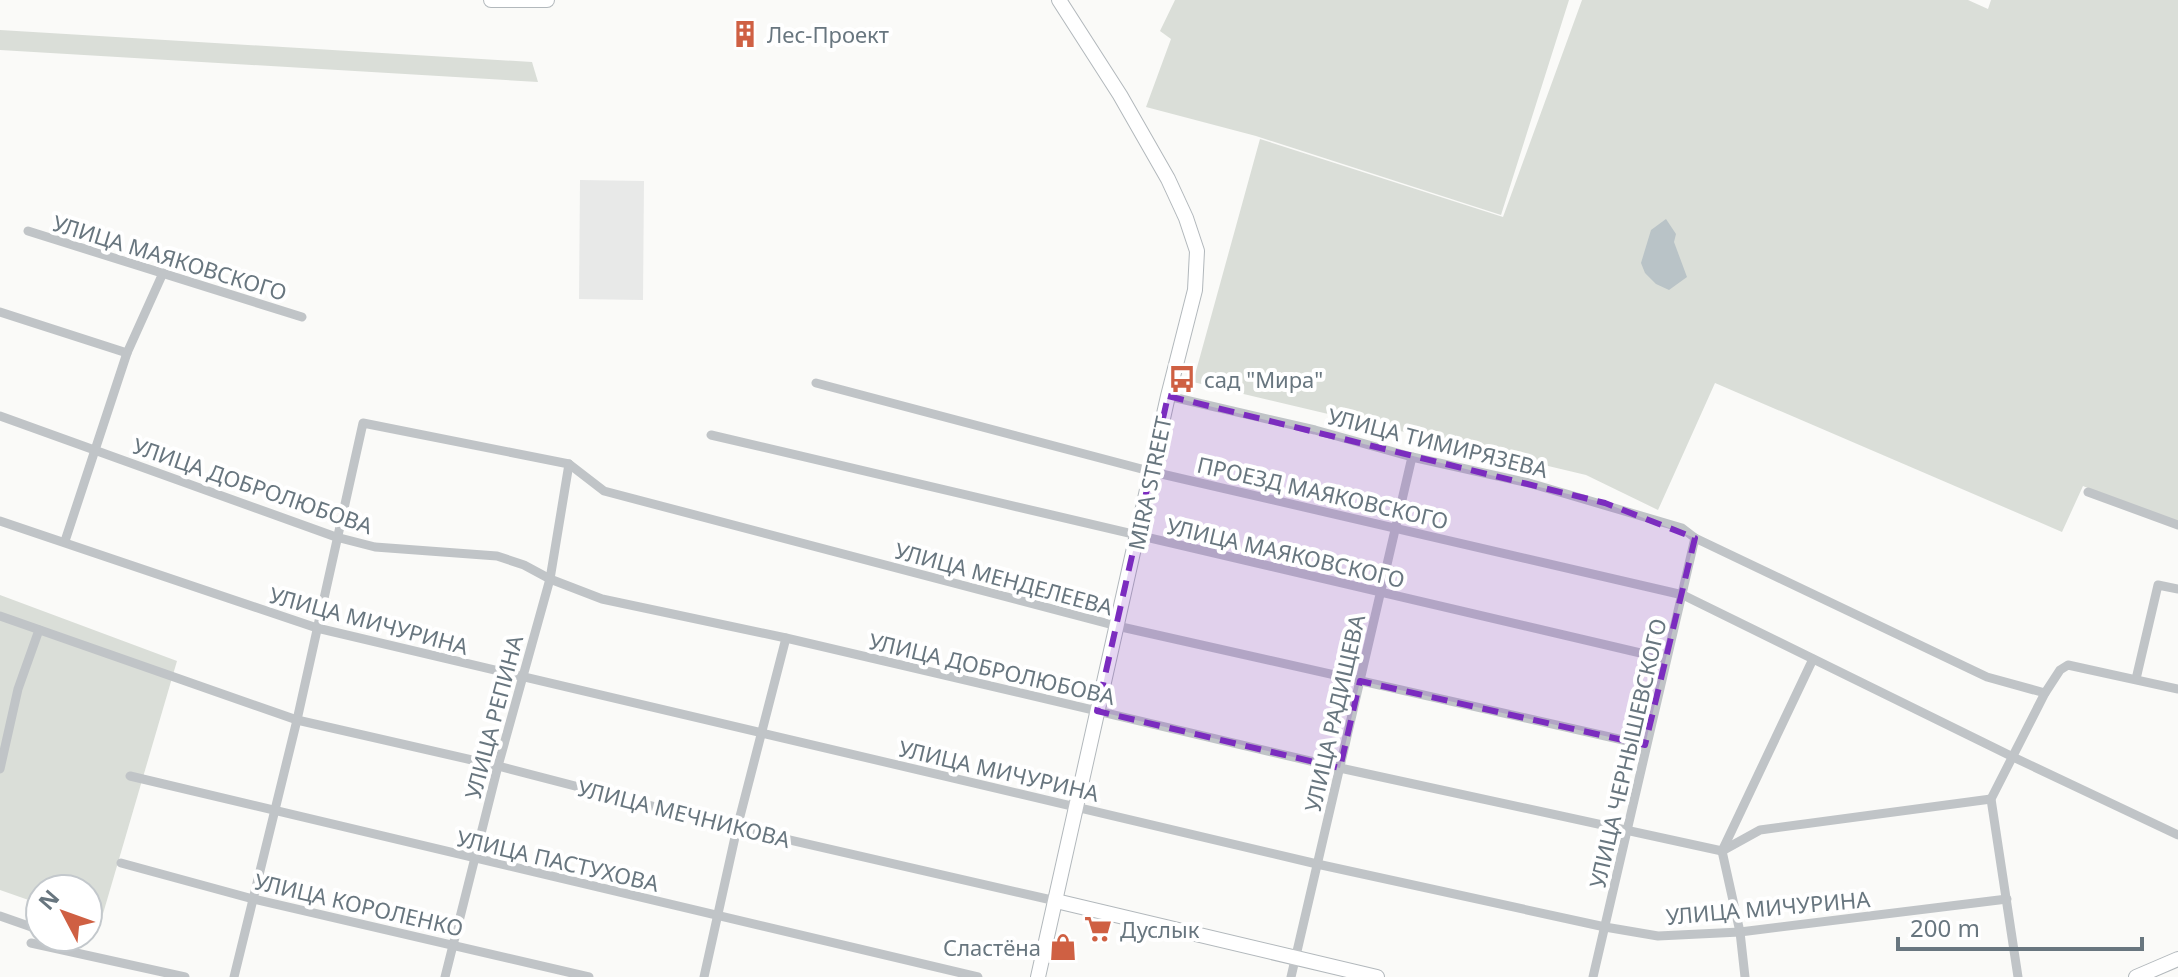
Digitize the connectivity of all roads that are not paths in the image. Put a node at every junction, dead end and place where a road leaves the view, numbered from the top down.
1 (491, 0) edge
2 (547, 0) edge
3 (1059, 0) edge
4 (28, 231) dead end
5 (163, 273) junction
6 (0, 312) edge
7 (302, 317) dead end
8 (127, 353) junction
9 (816, 383) dead end
10 (1168, 396) junction
11 (0, 416) edge
12 (711, 435) dead end
13 (96, 449) junction
14 (1412, 457) junction
15 (569, 464) junction
16 (1153, 472) junction
17 (2088, 492) dead end
18 (0, 521) edge
19 (2178, 525) edge
20 (1396, 526) junction
21 (336, 537) junction
22 (1137, 538) junction
23 (1695, 538) junction
24 (65, 541) junction
25 (550, 579) junction
26 (2178, 589) edge
27 (1380, 591) junction
28 (1683, 595) junction
29 (0, 616) edge
30 (1117, 626) junction
31 (317, 628) junction
32 (39, 630) junction
33 (786, 638) junction
34 (1666, 659) junction
35 (1813, 659) junction
36 (522, 679) junction
37 (2136, 679) junction
38 (1360, 681) junction
39 (2178, 689) edge
40 (2045, 693) junction
41 (1097, 711) junction
42 (297, 720) junction
43 (762, 734) junction
44 (1645, 745) junction
45 (2011, 756) junction
46 (498, 766) junction
47 (1340, 768) junction
48 (0, 769) edge
49 (130, 776) dead end
50 (1991, 799) junction
51 (1077, 806) junction
52 (273, 810) junction
53 (737, 828) junction
54 (1626, 832) junction
55 (2178, 835) edge
56 (1722, 851) junction
57 (474, 859) junction
58 (121, 863) dead end
59 (1317, 864) junction
60 (253, 899) junction
61 (2007, 899) junction
62 (1056, 901) junction
63 (718, 915) junction
64 (0, 916) edge
65 (24, 924) edge
66 (1605, 927) junction
67 (1740, 932) junction
68 (453, 944) junction
69 (76, 953) edge
70 (1295, 958) junction
71 (2178, 959) edge
72 (185, 977) edge
73 (234, 977) edge
74 (445, 977) edge
75 (589, 977) edge
76 (704, 977) edge
77 (978, 977) edge
78 (1038, 977) edge
79 (1291, 977) edge
80 (1377, 977) edge
81 (1593, 977) edge
82 (1745, 977) edge
83 (2018, 977) edge
84 (2136, 977) edge

1 - 2 main road
3 - 10 main road, MIRA STREET
4 - 5 street, УЛИЦА МАЯКОВСКОГО
5 - 7 street, УЛИЦА МАЯКОВСКОГО
5 - 8 street
6 - 8 street
8 - 13 street
9 - 16 street, ПРОЕЗД МАЯКОВСКОГО
10 - 14 street, УЛИЦА ТИМИРЯЗЕВА
10 - 16 main road, MIRA STREET
11 - 13 street, УЛИЦА ДОБРОЛЮБОВА
12 - 22 street, УЛИЦА МАЯКОВСКОГО
13 - 21 street, УЛИЦА ДОБРОЛЮБОВА
13 - 24 street
14 - 20 street, УЛИЦА РАДИЩЕВА
14 - 23 street, УЛИЦА ТИМИРЯЗЕВА
15 - 21 street, УЛИЦА МЕНДЕЛЕЕВА
15 - 25 street, УЛИЦА РЕПИНА
15 - 30 street, УЛИЦА МЕНДЕЛЕЕВА
16 - 20 street, ПРОЕЗД МАЯКОВСКОГО
16 - 22 main road, MIRA STREET
17 - 19 street
18 - 24 street, УЛИЦА МИЧУРИНА
20 - 27 street, УЛИЦА РАДИЩЕВА
20 - 28 street, ПРОЕЗД МАЯКОВСКОГО
21 - 25 street, УЛИЦА ДОБРОЛЮБОВА
21 - 31 street
22 - 27 street, УЛИЦА МАЯКОВСКОГО
22 - 30 main road, MIRA STREET
23 - 28 street, УЛИЦА ЧЕРНЫШЕВСКОГО
23 - 40 street, УЛИЦА ТИМИРЯЗЕВА
24 - 31 street, УЛИЦА МИЧУРИНА
25 - 33 street, УЛИЦА ДОБРОЛЮБОВА
25 - 36 street, УЛИЦА РЕПИНА
26 - 37 street
27 - 34 street, УЛИЦА МАЯКОВСКОГО
27 - 38 street, УЛИЦА РАДИЩЕВА
28 - 34 street, УЛИЦА ЧЕРНЫШЕВСКОГО
28 - 35 street
29 - 32 street, УЛИЦА МЕЧНИКОВА
30 - 38 street, УЛИЦА МЕНДЕЛЕЕВА
30 - 41 main road, MIRA STREET
31 - 36 street, УЛИЦА МИЧУРИНА
31 - 42 street
32 - 42 street, УЛИЦА МЕЧНИКОВА
32 - 48 street
33 - 41 street, УЛИЦА ДОБРОЛЮБОВА
33 - 43 street
34 - 44 street, УЛИЦА ЧЕРНЫШЕВСКОГО
35 - 45 street
35 - 56 street
36 - 43 street, УЛИЦА МИЧУРИНА
36 - 46 street, УЛИЦА РЕПИНА
37 - 39 street
37 - 40 street
38 - 44 street, УЛИЦА МЕНДЕЛЕЕВА
38 - 47 street, УЛИЦА РАДИЩЕВА
40 - 45 street
41 - 47 street, УЛИЦА ДОБРОЛЮБОВА
41 - 51 main road, MIRA STREET
42 - 46 street, УЛИЦА МЕЧНИКОВА
42 - 52 street
43 - 51 street, УЛИЦА МИЧУРИНА
43 - 53 street
44 - 54 street, УЛИЦА ЧЕРНЫШЕВСКОГО
45 - 50 street
45 - 55 street
46 - 53 street, УЛИЦА МЕЧНИКОВА
46 - 57 street, УЛИЦА РЕПИНА
47 - 54 street, УЛИЦА ДОБРОЛЮБОВА
47 - 59 street, УЛИЦА РАДИЩЕВА
49 - 52 street, УЛИЦА ПАСТУХОВА
50 - 56 street
50 - 61 street
51 - 59 street, УЛИЦА МИЧУРИНА
51 - 62 main road, MIRA STREET
52 - 57 street, УЛИЦА ПАСТУХОВА
52 - 60 street
53 - 62 street, УЛИЦА МЕЧНИКОВА
53 - 63 street
54 - 56 street, УЛИЦА ДОБРОЛЮБОВА
54 - 66 street, УЛИЦА ЧЕРНЫШЕВСКОГО
56 - 67 street
57 - 63 street, УЛИЦА ПАСТУХОВА
57 - 68 street, УЛИЦА РЕПИНА
58 - 60 street, УЛИЦА КОРОЛЕНКО
59 - 66 street, УЛИЦА МИЧУРИНА
59 - 70 street, УЛИЦА РАДИЩЕВА
60 - 68 street, УЛИЦА КОРОЛЕНКО
60 - 73 street
61 - 67 street, УЛИЦА МИЧУРИНА
61 - 83 street
62 - 70 main road, УЛИЦА МЕЧНИКОВА
62 - 78 main road, MIRA STREET
63 - 76 street
63 - 77 street, УЛИЦА ПАСТУХОВА
64 - 65 street
66 - 67 street, УЛИЦА МИЧУРИНА
66 - 81 street, УЛИЦА ЧЕРНЫШЕВСКОГО
67 - 82 street
68 - 74 street, УЛИЦА РЕПИНА
68 - 75 street, УЛИЦА КОРОЛЕНКО
69 - 72 street
70 - 79 street, УЛИЦА РАДИЩЕВА
70 - 80 main road, УЛИЦА МЕЧНИКОВА
71 - 84 main road

